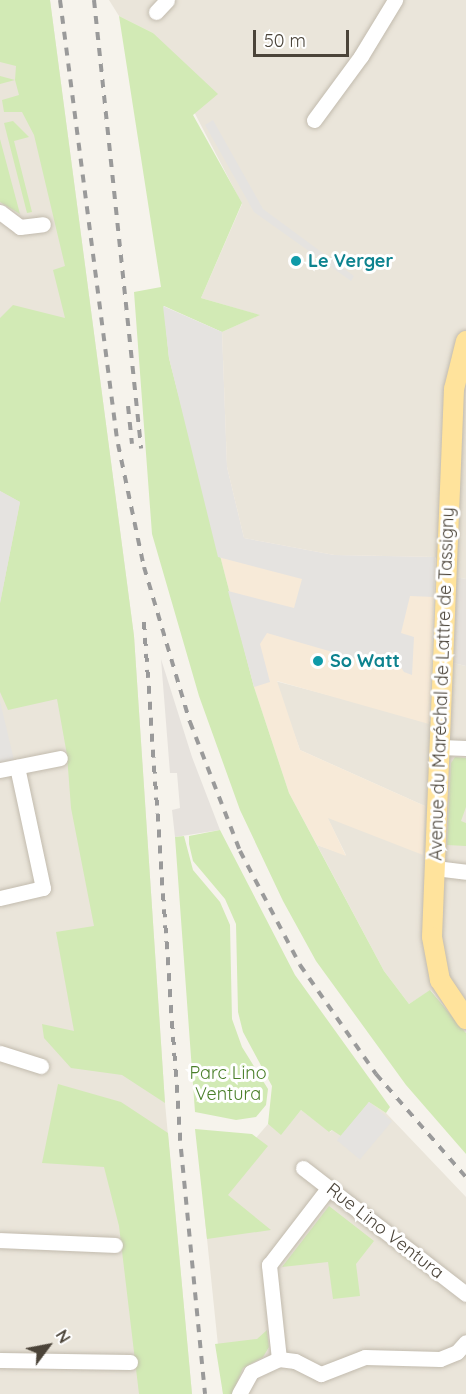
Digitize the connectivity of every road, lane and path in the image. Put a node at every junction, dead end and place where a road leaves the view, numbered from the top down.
1 (167, 0) edge
2 (395, 0) edge
3 (156, 12) dead end
4 (314, 120) dead end
5 (0, 212) edge
6 (43, 224) dead end
7 (466, 341) edge
8 (440, 747) junction
9 (466, 748) edge
10 (60, 758) dead end
11 (17, 767) junction
12 (0, 770) edge
13 (435, 868) junction
14 (466, 872) edge
15 (0, 898) edge
16 (466, 1019) edge
17 (0, 1053) edge
18 (41, 1066) dead end
19 (303, 1168) dead end
20 (328, 1187) junction
21 (0, 1240) edge
22 (116, 1245) dead end
23 (466, 1294) edge
24 (466, 1342) edge
25 (0, 1359) edge
26 (279, 1359) junction
27 (130, 1362) dead end
28 (239, 1394) edge

1 - 3 street
2 - 4 street
5 - 6 street
7 - 8 main road, Avenue du Maréchal de Lattre de Tassigny
8 - 9 street
8 - 13 main road, Avenue du Maréchal de Lattre de Tassigny
10 - 11 street
11 - 12 street
11 - 15 street
13 - 14 street
13 - 16 main road, Avenue du Maréchal de Lattre de Tassigny
17 - 18 street
19 - 20 street, Rue Lino Ventura
20 - 23 street, Rue Lino Ventura
20 - 26 street
21 - 22 street
24 - 26 street
25 - 27 street
26 - 28 street

